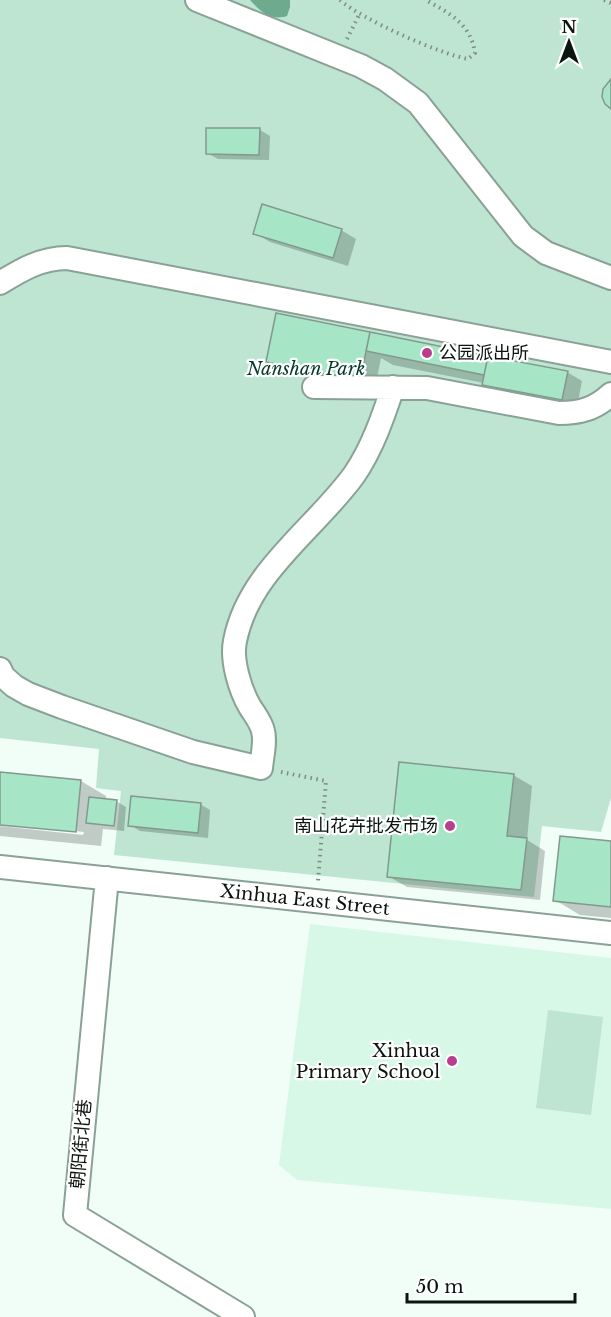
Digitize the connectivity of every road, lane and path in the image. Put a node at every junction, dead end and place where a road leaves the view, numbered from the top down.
1 (197, 0) edge
2 (340, 0) edge
3 (426, 0) edge
4 (604, 0) edge
5 (611, 3) edge
6 (611, 278) edge
7 (0, 283) edge
8 (611, 362) edge
9 (314, 387) dead end
10 (393, 387) junction
11 (611, 394) edge
12 (1, 673) edge
13 (261, 768) junction
14 (0, 867) edge
15 (106, 878) junction
16 (317, 902) junction
17 (611, 933) edge
18 (243, 1317) edge

1 - 6 street
2 - 3 path
4 - 5 path
7 - 8 street
9 - 10 street
10 - 11 street
10 - 13 street
12 - 13 street
13 - 16 path
14 - 15 street, Xinhua East Street
15 - 16 street, Xinhua East Street
15 - 18 street, 朝阳街北巷
16 - 17 street, Xinhua East Street

